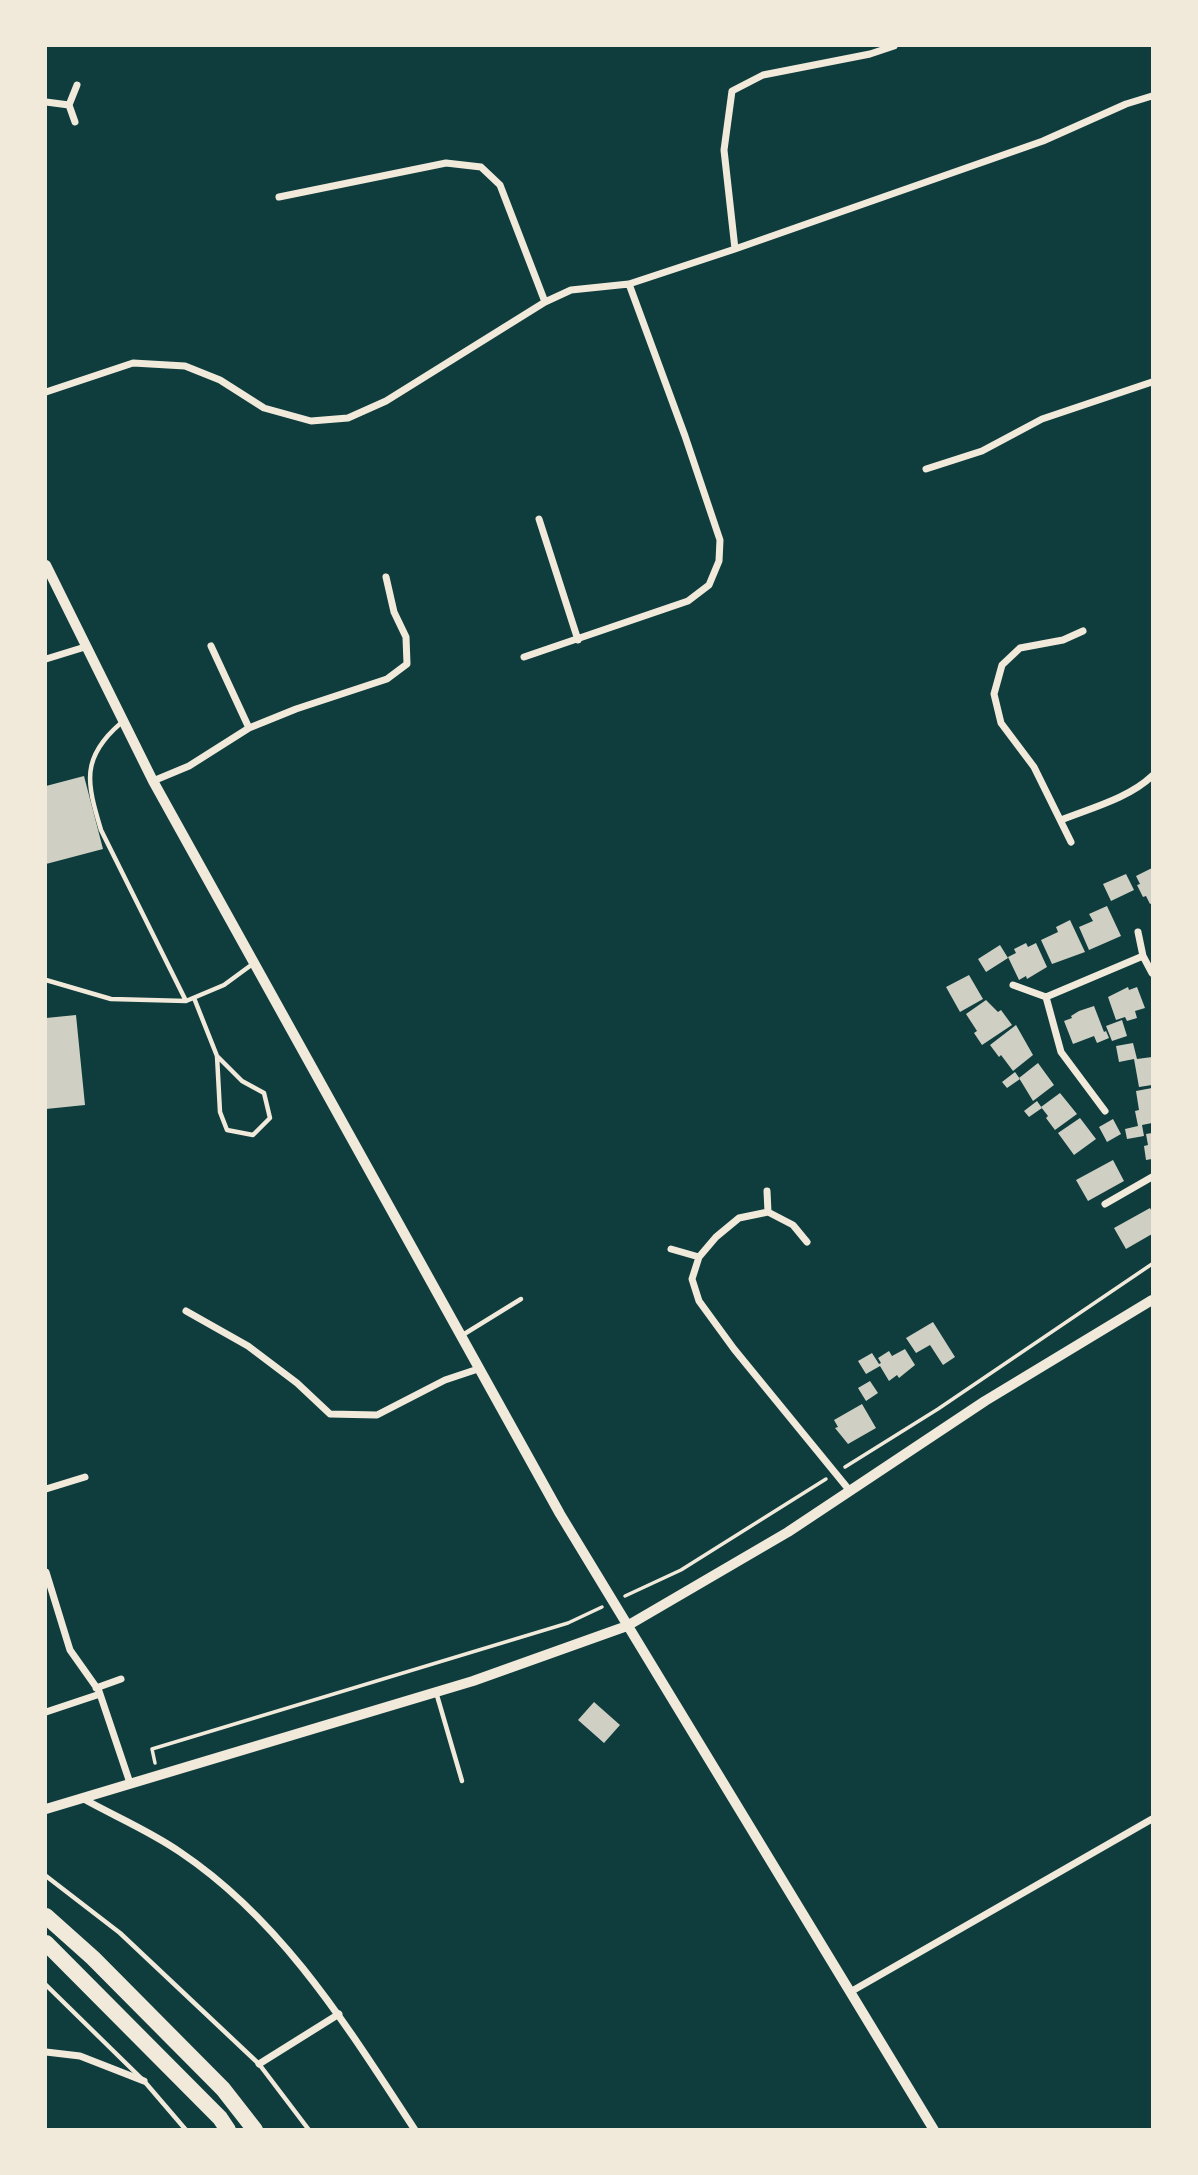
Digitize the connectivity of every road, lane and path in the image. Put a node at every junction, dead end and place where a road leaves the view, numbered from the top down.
1 (894, 46) edge
2 (77, 85) dead end
3 (1153, 96) edge
4 (46, 102) edge
5 (69, 105) junction
6 (75, 122) dead end
7 (279, 197) dead end
8 (735, 249) junction
9 (629, 284) junction
10 (545, 302) junction
11 (1153, 382) edge
12 (46, 392) edge
13 (926, 469) dead end
14 (539, 519) dead end
15 (46, 565) edge
16 (386, 578) dead end
17 (1083, 631) dead end
18 (578, 640) junction
19 (211, 646) dead end
20 (85, 648) junction
21 (524, 657) dead end
22 (46, 659) edge
23 (124, 721) junction
24 (249, 728) junction
25 (1153, 776) edge
26 (153, 781) junction
27 (1061, 820) junction
28 (1071, 842) dead end
29 (1138, 932) dead end
30 (1143, 956) junction
31 (255, 962) junction
32 (1153, 973) edge
33 (46, 980) edge
34 (1013, 985) dead end
35 (194, 998) junction
36 (1046, 998) junction
37 (186, 1001) junction
38 (217, 1056) junction
39 (1105, 1111) dead end
40 (1153, 1177) edge
41 (767, 1191) dead end
42 (1105, 1204) dead end
43 (768, 1212) junction
44 (807, 1242) dead end
45 (671, 1249) dead end
46 (699, 1257) junction
47 (1153, 1264) edge
48 (521, 1299) dead end
49 (1153, 1300) edge
50 (186, 1311) dead end
51 (460, 1336) junction
52 (478, 1370) junction
53 (845, 1467) dead end
54 (833, 1475) dead end
55 (85, 1477) dead end
56 (46, 1489) edge
57 (850, 1491) junction
58 (46, 1572) edge
59 (618, 1600) dead end
60 (605, 1605) dead end
61 (627, 1626) junction
62 (121, 1679) dead end
63 (98, 1691) junction
64 (436, 1692) junction
65 (46, 1712) edge
66 (158, 1774) dead end
67 (462, 1781) dead end
68 (130, 1783) junction
69 (82, 1798) junction
70 (46, 1809) edge
71 (1153, 1819) edge
72 (48, 1878) edge
73 (46, 1916) edge
74 (46, 1943) edge
75 (46, 1985) edge
76 (852, 1991) junction
77 (339, 2014) junction
78 (46, 2052) edge
79 (259, 2064) junction
80 (144, 2081) junction
81 (186, 2130) edge
82 (228, 2130) edge
83 (255, 2130) edge
84 (309, 2130) edge
85 (415, 2130) edge
86 (934, 2130) edge

1 - 8 street
2 - 5 street
3 - 8 street
4 - 5 street
5 - 6 street
7 - 10 street
8 - 9 street
9 - 10 street
9 - 18 street
10 - 12 street
11 - 13 street
14 - 18 street
15 - 20 street
16 - 24 street
17 - 27 street
18 - 21 street
19 - 24 street
20 - 22 street
20 - 23 street
23 - 26 street
23 - 37 lane
24 - 26 street
25 - 27 street
26 - 31 street
27 - 28 street
29 - 30 street
30 - 32 street
30 - 36 street
31 - 35 lane
31 - 51 street
33 - 37 lane
34 - 36 street
35 - 37 lane
35 - 38 lane
36 - 39 street
38 - 38 lane
40 - 42 street
41 - 43 street
43 - 44 street
43 - 46 street
45 - 46 street
46 - 57 street
47 - 53 path
48 - 51 lane
49 - 57 street
50 - 52 street
51 - 52 street
52 - 61 street
54 - 59 path
55 - 56 street
57 - 61 street
58 - 63 street
60 - 66 path
61 - 64 street
61 - 76 street
62 - 63 street
63 - 65 street
63 - 68 street
64 - 67 lane
64 - 68 street
68 - 69 street
69 - 70 street
69 - 77 street
71 - 76 street
72 - 79 lane
73 - 83 highway
74 - 82 highway
75 - 80 lane
76 - 86 street
77 - 79 street
77 - 85 street
78 - 80 street
79 - 84 lane
80 - 81 lane

